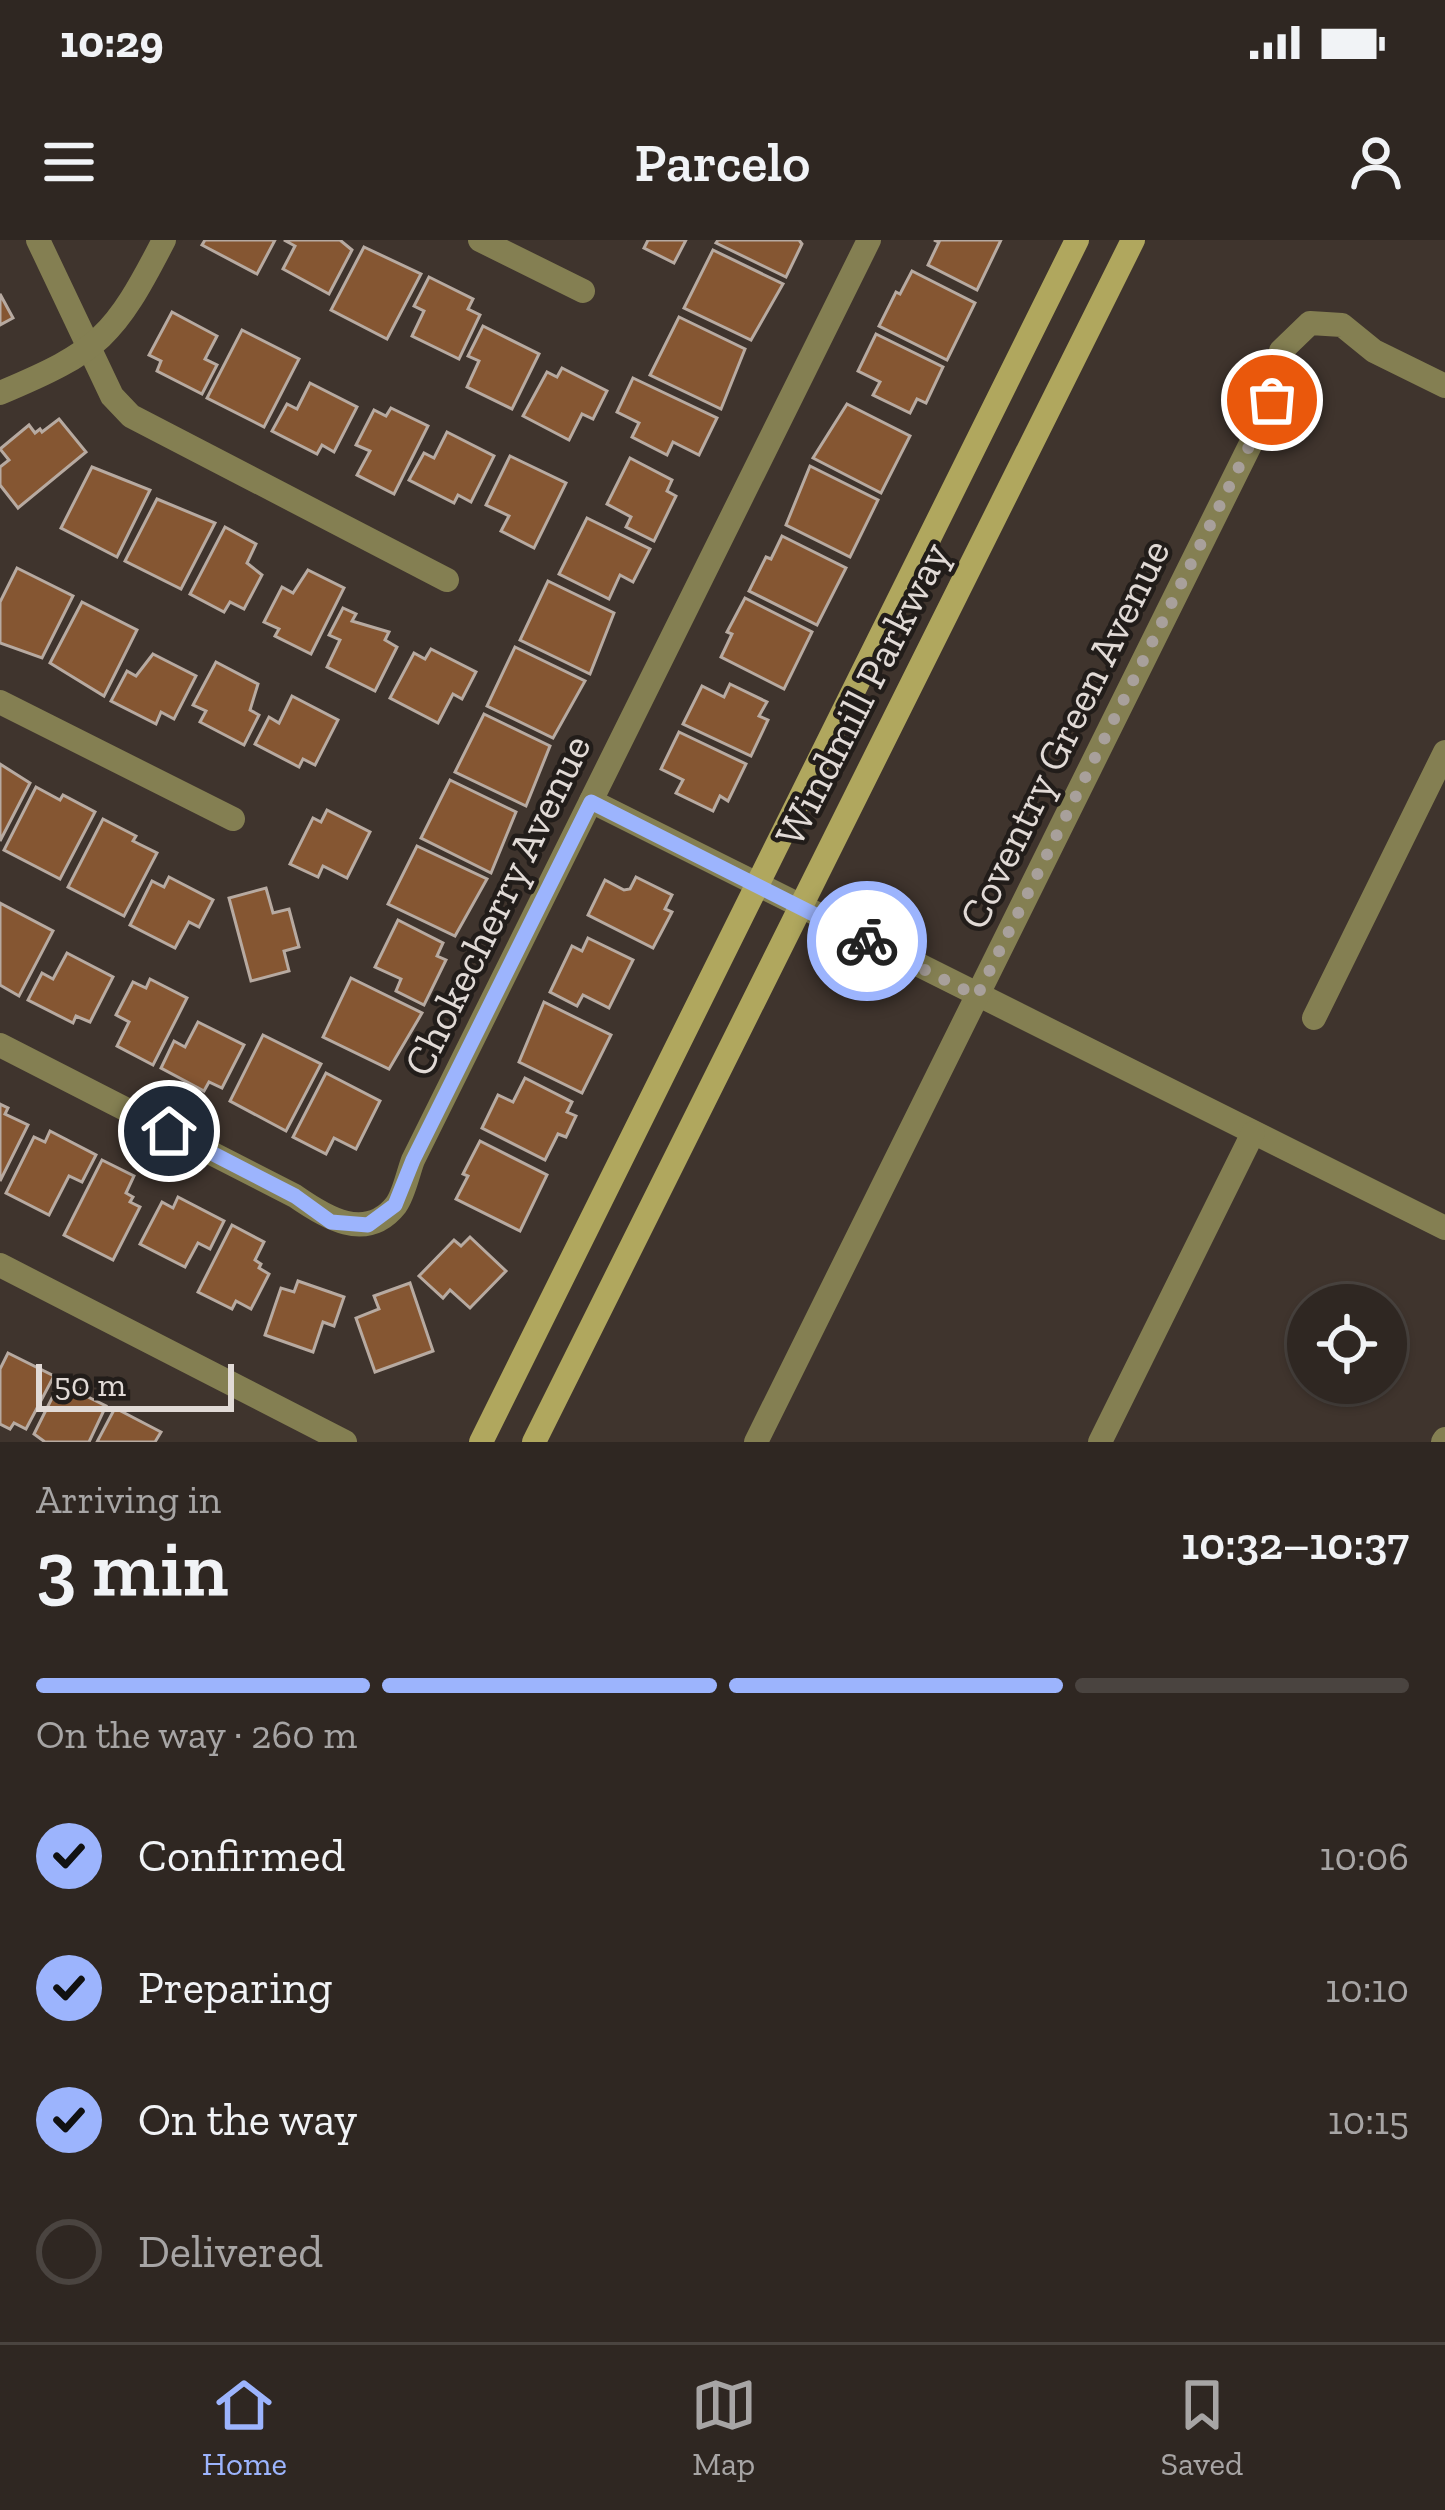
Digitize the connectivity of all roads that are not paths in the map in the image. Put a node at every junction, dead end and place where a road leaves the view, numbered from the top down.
1 (38, 240) edge
2 (164, 240) edge
3 (480, 240) edge
4 (869, 240) edge
5 (1077, 240) edge
6 (1132, 240) edge
7 (583, 291) dead end
8 (89, 351) junction
9 (1445, 386) edge
10 (0, 393) edge
11 (447, 580) dead end
12 (0, 702) edge
13 (1445, 752) edge
14 (591, 802) junction
15 (233, 819) dead end
16 (758, 886) junction
17 (799, 907) junction
18 (977, 996) junction
19 (1314, 1018) dead end
20 (0, 1046) edge
21 (1253, 1133) junction
22 (1445, 1228) edge
23 (0, 1264) edge
24 (345, 1442) edge
25 (481, 1442) edge
26 (534, 1442) edge
27 (756, 1442) edge
28 (1100, 1442) edge

1 - 8 street
2 - 8 street
3 - 7 street
4 - 14 street, Chokecherry Avenue
5 - 16 main road, Windmill Parkway
6 - 17 main road, Windmill Parkway
8 - 10 street
8 - 11 street
9 - 18 street, Coventry Green Avenue
12 - 15 street
13 - 19 street
14 - 16 street
14 - 20 street, Chokecherry Avenue
16 - 17 street
16 - 25 main road, Windmill Parkway
17 - 18 street
17 - 26 main road, Windmill Parkway
18 - 21 street
18 - 27 street, Coventry Green Avenue
21 - 22 street
21 - 28 street
23 - 24 street

